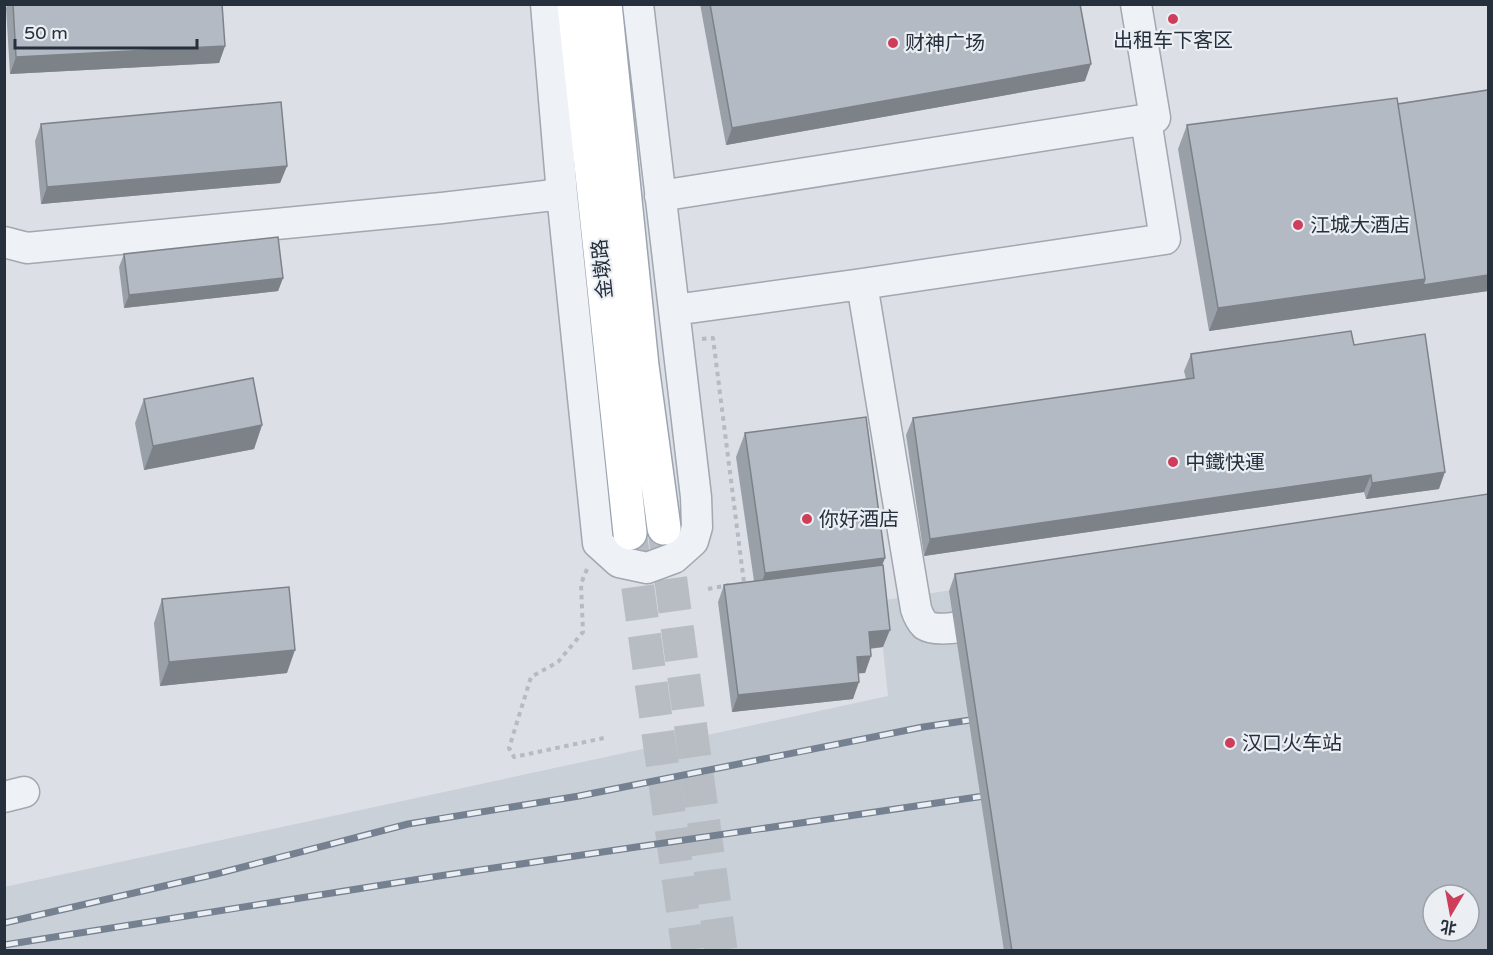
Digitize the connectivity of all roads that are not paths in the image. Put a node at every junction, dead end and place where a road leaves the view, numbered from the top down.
1 (546, 4) edge
2 (574, 4) edge
3 (605, 4) edge
4 (638, 4) edge
5 (1136, 4) edge
6 (1146, 120) junction
7 (562, 194) junction
8 (660, 196) junction
9 (4, 242) edge
10 (862, 284) junction
11 (674, 310) junction
12 (664, 528) tunnel mouth
13 (630, 533) tunnel mouth
14 (1018, 618) edge

1 - 7 street
2 - 13 main road, 金墩路
3 - 12 main road, 金墩路
4 - 8 street
5 - 6 street
6 - 8 street
6 - 10 street
7 - 9 street
7 - 11 street
8 - 11 street
10 - 11 street
10 - 14 street

